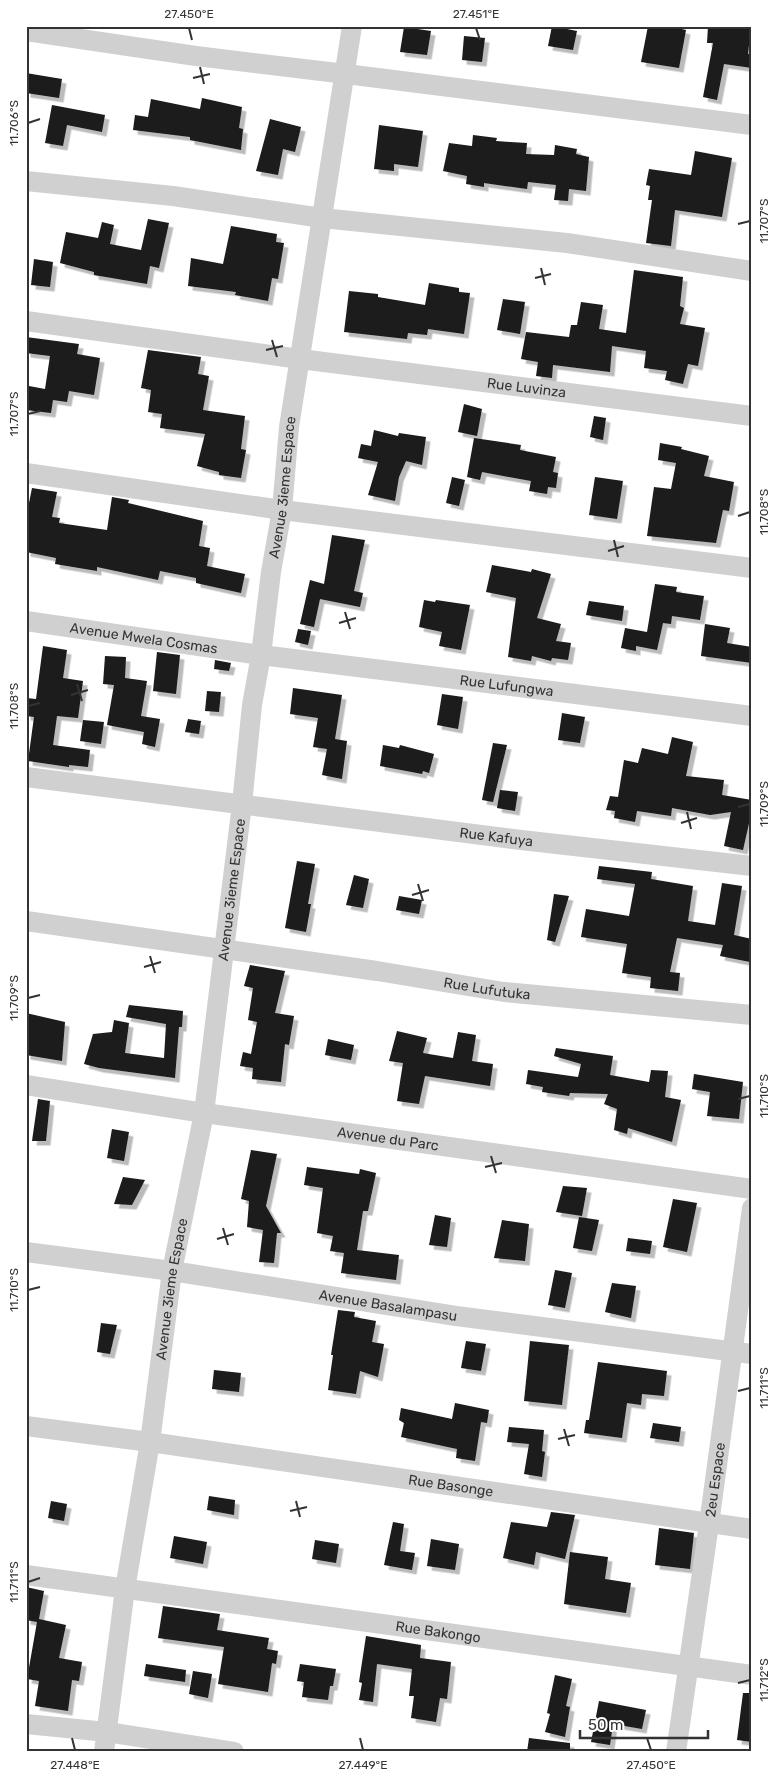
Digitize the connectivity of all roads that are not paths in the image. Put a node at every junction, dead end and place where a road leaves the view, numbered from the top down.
1 (352, 26) edge
2 (26, 31) edge
3 (346, 74) junction
4 (752, 125) edge
5 (26, 181) edge
6 (322, 218) junction
7 (752, 271) edge
8 (26, 321) edge
9 (300, 359) junction
10 (752, 416) edge
11 (26, 474) edge
12 (282, 510) junction
13 (752, 568) edge
14 (26, 621) edge
15 (260, 654) junction
16 (752, 716) edge
17 (26, 777) edge
18 (242, 804) junction
19 (752, 866) edge
20 (26, 921) edge
21 (224, 949) junction
22 (752, 1015) edge
23 (26, 1086) edge
24 (204, 1113) junction
25 (752, 1189) edge
26 (752, 1208) edge
27 (26, 1252) edge
28 (172, 1271) junction
29 (742, 1353) edge
30 (26, 1426) edge
31 (150, 1442) junction
32 (709, 1524) junction
33 (752, 1530) edge
34 (26, 1575) edge
35 (125, 1589) junction
36 (688, 1667) junction
37 (752, 1675) edge
38 (26, 1724) edge
39 (106, 1732) junction
40 (104, 1752) edge
41 (234, 1752) edge
42 (676, 1752) edge

1 - 3 street, Avenue 3ieme Espace
2 - 3 street
3 - 4 street
3 - 6 street, Avenue 3ieme Espace
5 - 6 street
6 - 7 street
6 - 9 street, Avenue 3ieme Espace
8 - 9 street, Rue Luvinza
9 - 10 street, Rue Luvinza
9 - 12 street, Avenue 3ieme Espace
11 - 12 street
12 - 13 street
12 - 15 street, Avenue 3ieme Espace
14 - 15 street, Avenue Mwela Cosmas
15 - 16 street, Rue Lufungwa
15 - 18 street, Avenue 3ieme Espace
17 - 18 street, Rue Kafuya
18 - 19 street, Rue Kafuya
18 - 21 street, Avenue 3ieme Espace
20 - 21 street, Rue Lufutuka
21 - 22 street, Rue Lufutuka
21 - 24 street, Avenue 3ieme Espace
23 - 24 street, Avenue du Parc
24 - 25 street, Avenue du Parc
24 - 28 street, Avenue 3ieme Espace
26 - 29 street, 2eu Espace
27 - 28 street, Avenue Basalampasu
28 - 29 street, Avenue Basalampasu
28 - 31 street, Avenue 3ieme Espace
29 - 32 street, 2eu Espace
30 - 31 street, Rue Basonge
31 - 32 street, Rue Basonge
31 - 35 street, Avenue 3ieme Espace
32 - 33 street, Rue Basonge
32 - 36 street, 2eu Espace
34 - 35 street, Rue Bakongo
35 - 36 street, Rue Bakongo
35 - 39 street, Avenue 3ieme Espace
36 - 37 street, Rue Bakongo
36 - 42 street, 2eu Espace
38 - 39 street
39 - 40 street, Avenue 3ieme Espace
39 - 41 street

